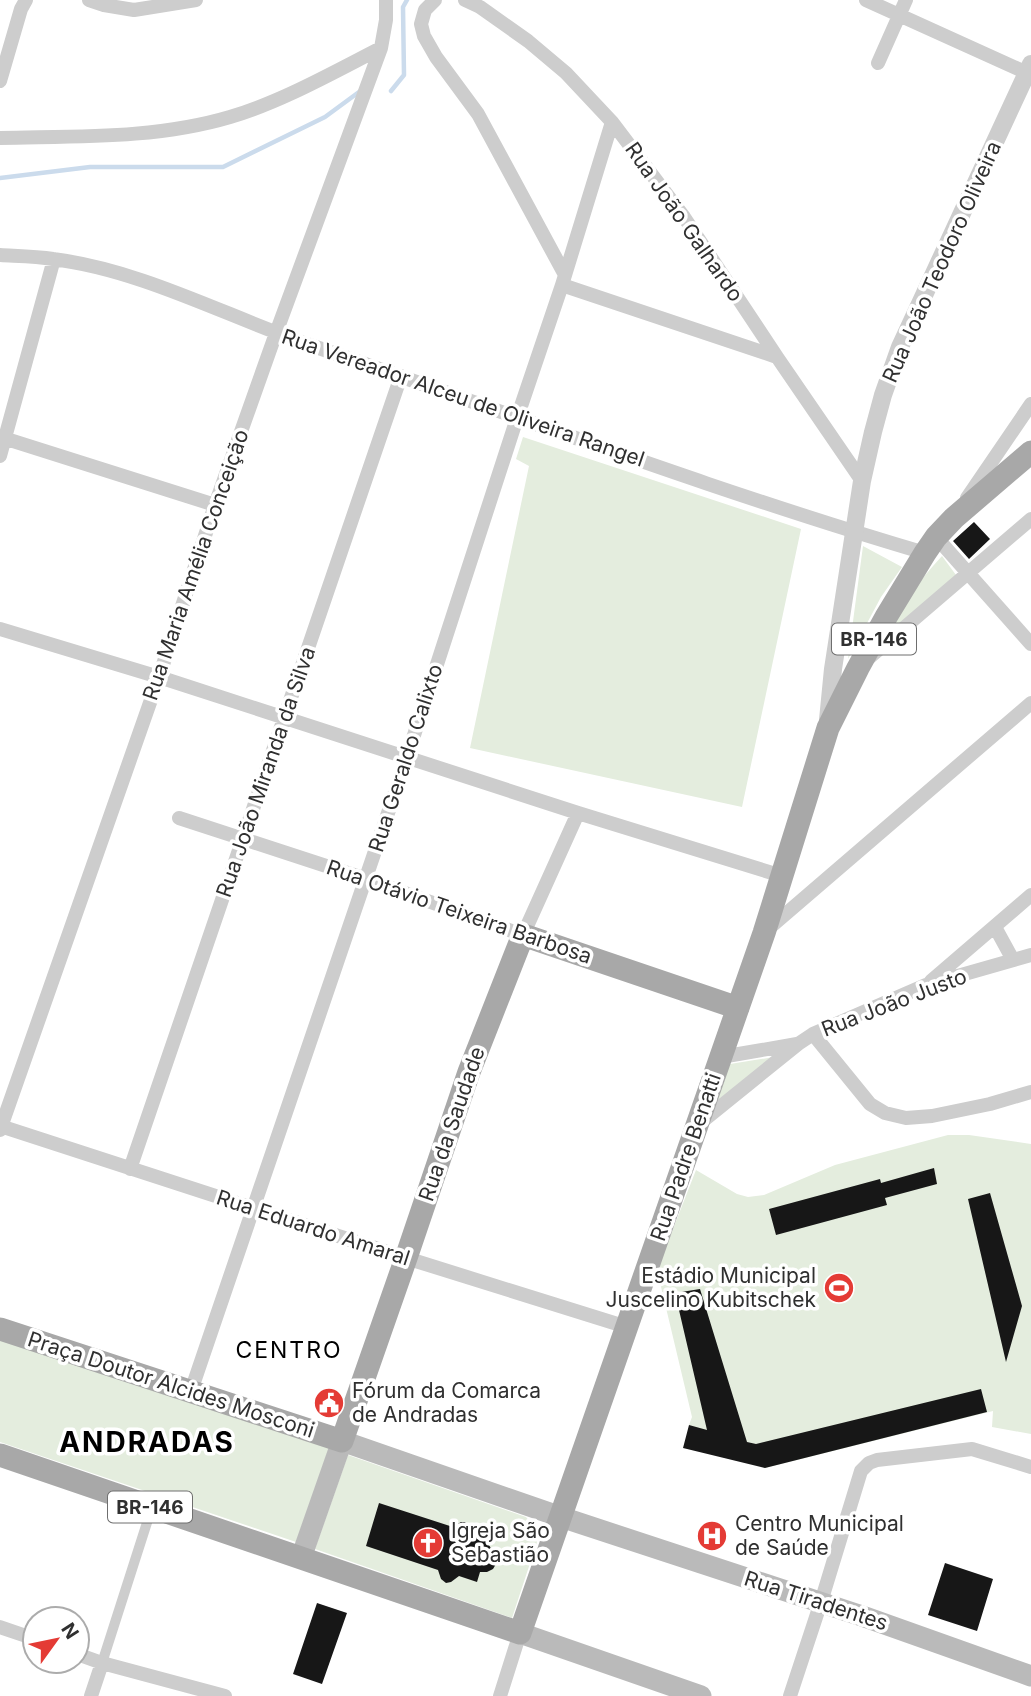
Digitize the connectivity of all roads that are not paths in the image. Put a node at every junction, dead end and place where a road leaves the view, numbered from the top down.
1 (26, 0) edge
2 (89, 0) edge
3 (197, 0) edge
4 (386, 0) edge
5 (465, 0) edge
6 (866, 0) edge
7 (906, 0) edge
8 (430, 5) edge
9 (900, 15) junction
10 (382, 48) junction
11 (878, 63) dead end
12 (1030, 69) edge
13 (0, 81) edge
14 (612, 122) junction
15 (0, 138) edge
16 (0, 255) edge
17 (54, 259) junction
18 (564, 280) junction
19 (276, 333) junction
20 (777, 357) junction
21 (401, 376) junction
22 (1031, 404) edge
23 (517, 418) junction
24 (2, 438) edge
25 (1031, 452) edge
26 (0, 456) edge
27 (862, 481) junction
28 (215, 505) junction
29 (954, 518) junction
30 (1031, 519) edge
31 (855, 532) junction
32 (930, 545) junction
33 (969, 574) junction
34 (0, 628) edge
35 (1031, 644) edge
36 (858, 668) junction
37 (159, 677) junction
38 (832, 684) junction
39 (1031, 703) edge
40 (284, 718) junction
41 (828, 728) junction
42 (407, 757) junction
43 (578, 813) junction
44 (179, 818) dead end
45 (243, 839) junction
46 (782, 876) junction
47 (366, 879) junction
48 (1031, 895) edge
49 (995, 927) junction
50 (764, 933) junction
51 (523, 934) junction
52 (1031, 955) edge
53 (1013, 960) junction
54 (926, 985) junction
55 (738, 1008) junction
56 (813, 1034) junction
57 (799, 1044) junction
58 (721, 1057) junction
59 (1031, 1092) edge
60 (695, 1127) junction
61 (0, 1128) edge
62 (131, 1168) junction
63 (252, 1208) junction
64 (406, 1258) junction
65 (627, 1327) junction
66 (0, 1329) edge
67 (191, 1391) junction
68 (342, 1441) junction
69 (0, 1455) edge
70 (1031, 1468) edge
71 (152, 1507) junction
72 (561, 1517) junction
73 (301, 1558) junction
74 (821, 1602) junction
75 (0, 1627) edge
76 (520, 1633) junction
77 (21, 1634) edge
78 (91, 1658) edge
79 (102, 1662) junction
80 (1031, 1676) edge
81 (91, 1696) edge
82 (225, 1696) edge
83 (500, 1696) edge
84 (701, 1696) edge
85 (790, 1696) edge

1 - 13 street
2 - 3 street
4 - 10 street, Rua Maria Amélia Conceição
5 - 14 street, Rua João Galhardo
6 - 9 street
7 - 9 street
8 - 18 street
9 - 11 street
9 - 12 street
10 - 15 street
10 - 19 street, Rua Maria Amélia Conceição
12 - 27 street, Rua João Teodoro Oliveira
14 - 18 street, Rua Geraldo Calixto
14 - 20 street, Rua João Galhardo
16 - 17 street, Rua Vereador Alceu de Oliveira Rangel
17 - 19 street, Rua Vereador Alceu de Oliveira Rangel
17 - 24 street
18 - 20 street
18 - 23 street, Rua Geraldo Calixto
19 - 21 street, Rua Vereador Alceu de Oliveira Rangel
19 - 28 street, Rua Maria Amélia Conceição
20 - 27 street, Rua João Galhardo
21 - 23 street, Rua Vereador Alceu de Oliveira Rangel
21 - 40 street, Rua João Miranda da Silva
22 - 29 street
23 - 31 street, Rua Vereador Alceu de Oliveira Rangel
23 - 42 street, Rua Geraldo Calixto
24 - 26 street
24 - 28 street
25 - 29 main road, BR-146
27 - 31 street, Rua João Teodoro Oliveira
28 - 37 street, Rua Maria Amélia Conceição
29 - 32 main road, BR-146
30 - 33 street
31 - 32 street, Rua Vereador Alceu de Oliveira Rangel
31 - 38 street, Rua João Teodoro Oliveira
32 - 33 street
32 - 36 main road, BR-146
33 - 35 street
33 - 36 street
34 - 37 street
36 - 38 street
36 - 41 main road, BR-146
37 - 40 street
37 - 61 street, Rua Maria Amélia Conceição
38 - 41 street, Rua João Teodoro Oliveira
39 - 50 street
40 - 42 street
40 - 45 street, Rua João Miranda da Silva
41 - 46 main road, Rua João Teodoro Oliveira / BR-146
42 - 43 street
42 - 47 street, Rua Geraldo Calixto
43 - 46 street
43 - 51 street, Rua da Saudade
44 - 45 street, Rua Otávio Teixeira Barbosa
45 - 47 street, Rua Otávio Teixeira Barbosa
45 - 62 street, Rua João Miranda da Silva
46 - 50 main road, Rua Padre Benatti / BR-146
47 - 51 street, Rua Otávio Teixeira Barbosa
47 - 63 street, Rua Geraldo Calixto
48 - 49 street
49 - 53 street
49 - 54 street
50 - 55 main road, Rua Padre Benatti / BR-146
51 - 55 main road, Rua Otávio Teixeira Barbosa
51 - 64 main road, Rua da Saudade
52 - 53 street, Rua João Justo
53 - 54 street, Rua João Justo
54 - 56 street, Rua João Justo
55 - 58 main road, Rua Padre Benatti / BR-146
56 - 57 street, Rua João Justo
56 - 59 street
57 - 58 street
57 - 60 street, Rua João Justo
58 - 60 main road, Rua Padre Benatti / BR-146
60 - 65 main road, Rua Padre Benatti / BR-146
61 - 62 street, Rua Eduardo Amaral
62 - 63 street, Rua Eduardo Amaral
63 - 64 street, Rua Eduardo Amaral
63 - 67 street, Rua Geraldo Calixto
64 - 65 street, Rua Eduardo Amaral
64 - 68 main road, Rua da Saudade
65 - 72 main road, Rua Padre Benatti / BR-146
66 - 67 main road, Praça Doutor Alcides Mosconi
67 - 68 main road, Praça Doutor Alcides Mosconi
68 - 72 main road, Rua Tiradentes
68 - 73 main road
69 - 71 main road, BR-146
70 - 74 street
71 - 73 main road, BR-146
71 - 79 street
72 - 74 main road, Rua Tiradentes
72 - 76 main road, BR-146
73 - 76 main road, BR-146
74 - 80 main road, Rua Tiradentes
74 - 85 street
75 - 77 street
76 - 83 street
76 - 84 main road
78 - 79 street
79 - 81 street
79 - 82 street

